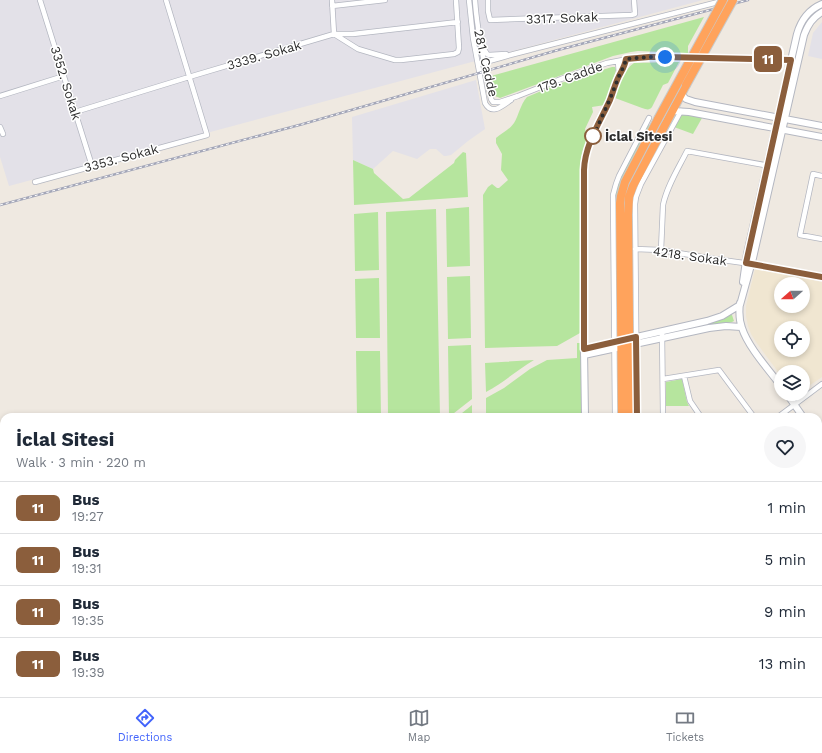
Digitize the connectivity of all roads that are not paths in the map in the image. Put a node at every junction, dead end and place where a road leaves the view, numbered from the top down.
1 (40, 0) edge
2 (166, 0) edge
3 (332, 0) edge
4 (385, 0) edge
5 (456, 0) edge
6 (469, 0) edge
7 (475, 0) edge
8 (488, 0) edge
9 (634, 0) edge
10 (723, 0) edge
11 (733, 0) edge
12 (822, 4) edge
13 (332, 6) junction
14 (822, 12) edge
15 (458, 22) junction
16 (334, 34) junction
17 (480, 44) junction
18 (514, 54) junction
19 (626, 59) junction
20 (791, 60) junction
21 (618, 61) junction
22 (484, 62) junction
23 (478, 64) junction
24 (64, 76) junction
25 (189, 76) junction
26 (619, 76) junction
27 (682, 94) junction
28 (0, 96) edge
29 (518, 96) junction
30 (677, 111) junction
31 (75, 112) junction
32 (649, 118) dead end
33 (778, 118) junction
34 (785, 120) junction
35 (822, 126) edge
36 (0, 127) edge
37 (775, 128) junction
38 (783, 130) junction
39 (3, 134) dead end
40 (822, 137) edge
41 (92, 166) junction
42 (770, 166) junction
43 (822, 176) edge
44 (35, 182) dead end
45 (822, 239) edge
46 (635, 249) junction
47 (661, 250) junction
48 (748, 263) junction
49 (822, 277) edge
50 (740, 305) junction
51 (741, 327) junction
52 (662, 335) junction
53 (633, 341) junction
54 (617, 345) junction
55 (584, 352) junction
56 (684, 376) junction
57 (774, 377) edge
58 (663, 379) junction
59 (822, 384) edge
60 (791, 401) edge
61 (794, 405) junction
62 (585, 413) edge
63 (615, 413) edge
64 (622, 413) edge
65 (630, 413) edge
66 (637, 413) edge
67 (663, 413) edge
68 (698, 413) edge
69 (751, 413) edge
70 (783, 413) edge
71 (800, 413) edge

1 - 24 street, 3352. Sokak
2 - 25 street
3 - 13 street
4 - 13 street
5 - 15 street
6 - 23 street, 281. Cadde
7 - 17 street, 281. Cadde
8 - 9 street, 3317. Sokak
10 - 18 street
10 - 54 highway, bridge
11 - 27 highway, bridge
12 - 20 main road
13 - 16 street
14 - 34 main road
15 - 16 street, 3339. Sokak
15 - 16 street
16 - 25 street, 3339. Sokak
17 - 18 street
17 - 22 street, 281. Cadde
18 - 22 street
19 - 20 street, 179. Cadde
19 - 21 street, 179. Cadde
19 - 26 street
20 - 33 main road
21 - 26 street
21 - 29 street, 179. Cadde
22 - 23 street
22 - 29 street, 281. Cadde
23 - 29 street, 281. Cadde
24 - 28 street
24 - 31 street, 3352. Sokak
25 - 31 street, 3339. Sokak
25 - 41 street, 3353. Sokak
26 - 55 street
27 - 30 highway
27 - 33 main road
30 - 37 main road
30 - 46 street
30 - 53 highway
31 - 41 street, 3352. Sokak
32 - 54 street
33 - 34 main road
33 - 37 main road
34 - 35 main road
34 - 38 main road
36 - 39 street
37 - 38 main road
37 - 42 main road
38 - 40 main road
38 - 42 main road
41 - 44 street, 3353. Sokak
42 - 47 street
42 - 48 main road
43 - 45 street
46 - 47 street, 4218. Sokak
46 - 53 street
47 - 48 street, 4218. Sokak
48 - 49 street, 4218. Sokak
48 - 50 main road
50 - 51 main road
50 - 52 main road
51 - 52 main road
51 - 57 main road
52 - 53 main road
52 - 58 street
53 - 54 main road
53 - 65 highway
53 - 66 street
54 - 55 main road
54 - 63 street
54 - 64 highway
55 - 62 main road
56 - 58 street
56 - 68 street
56 - 69 street
58 - 67 street
59 - 61 street
60 - 61 main road
61 - 70 street
61 - 71 main road

